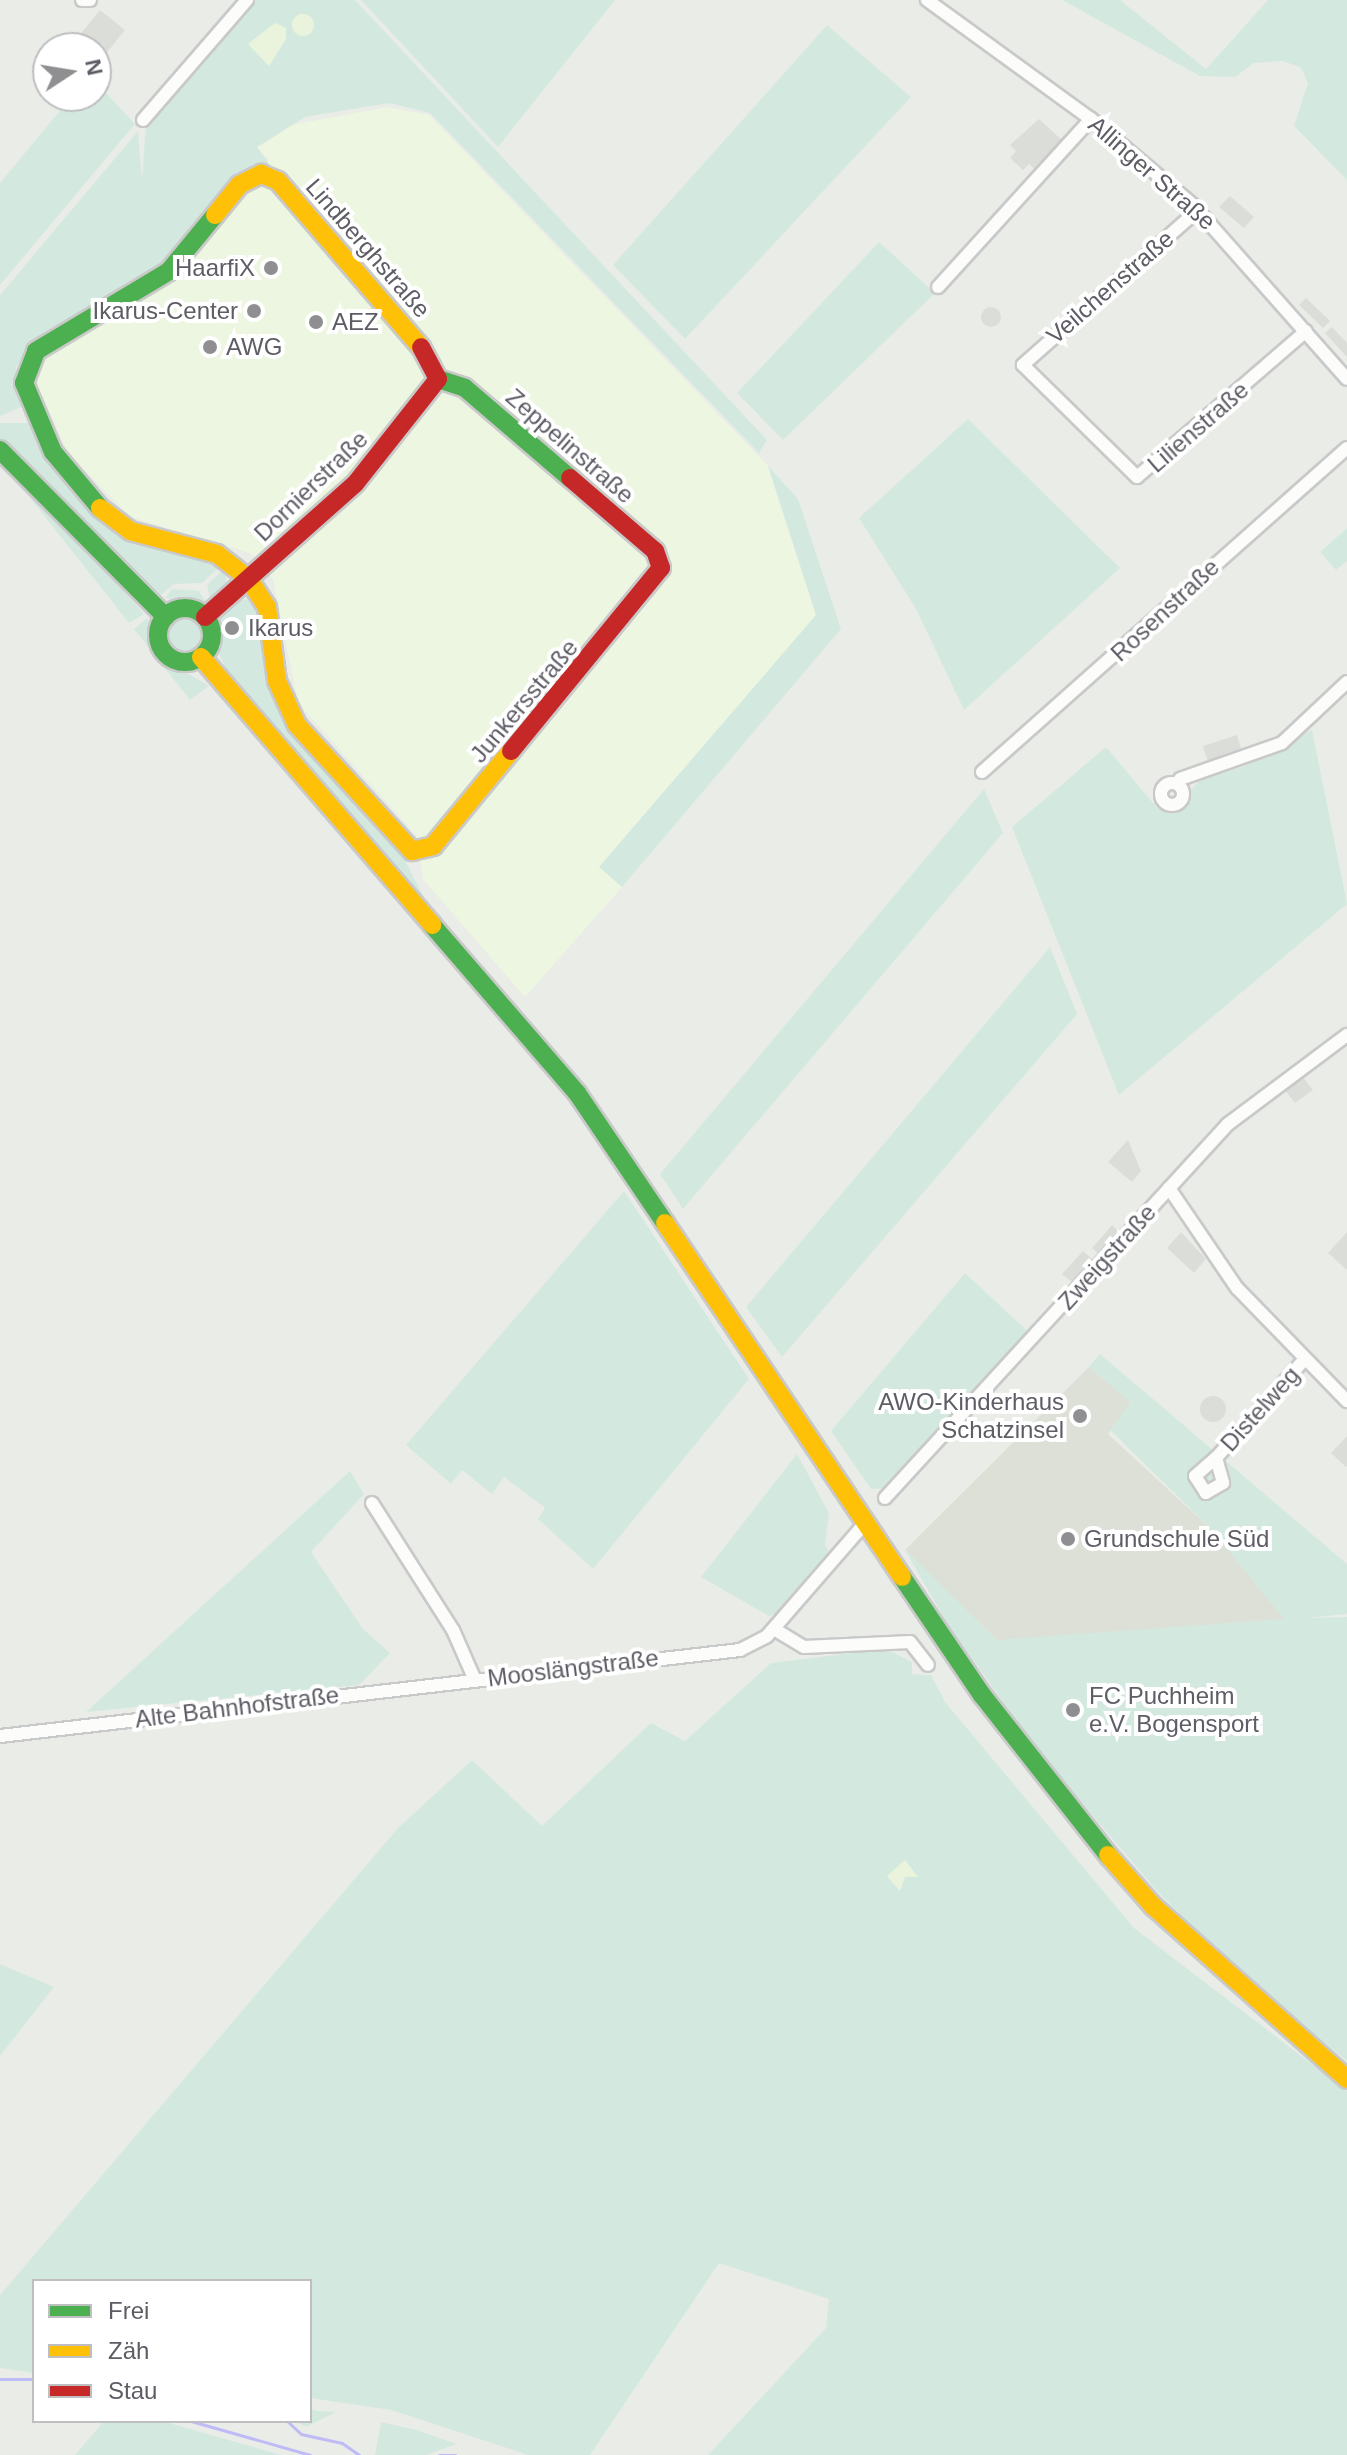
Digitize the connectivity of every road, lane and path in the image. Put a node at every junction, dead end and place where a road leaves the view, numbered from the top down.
1 (247, 0) edge
2 (927, 0) edge
3 (1091, 119) junction
4 (143, 120) dead end
5 (1198, 210) junction
6 (938, 287) dead end
7 (1306, 331) junction
8 (1023, 365) joint
9 (438, 379) junction
10 (1347, 379) edge
11 (1347, 448) edge
12 (0, 450) edge
13 (660, 564) joint
14 (248, 578) junction
15 (166, 617) junction
16 (205, 617) junction
17 (201, 657) junction
18 (1346, 685) edge
19 (982, 772) dead end
20 (1180, 779) dead end
21 (1347, 1035) edge
22 (1169, 1188) junction
23 (1304, 1360) junction
24 (1347, 1401) edge
25 (1216, 1458) dead end
26 (885, 1498) dead end
27 (372, 1503) dead end
28 (866, 1522) junction
29 (774, 1629) junction
30 (928, 1665) dead end
31 (475, 1680) junction
32 (0, 1736) edge
33 (1347, 2079) edge

1 - 4 street
2 - 3 street, Allinger Straße
3 - 5 street, Allinger Straße
3 - 6 street
5 - 7 street, Allinger Straße
5 - 8 street, Veilchenstraße
7 - 8 street, Lilienstraße
7 - 10 street, Allinger Straße
9 - 13 street, Zeppelinstraße
9 - 14 street, Dornierstraße
9 - 14 street, Lindberghstraße
11 - 19 street, Rosenstraße
12 - 15 street
13 - 14 street, Junkersstraße
14 - 16 street, Dornierstraße
15 - 16 street
15 - 17 street
16 - 17 street
17 - 28 street
18 - 20 street
21 - 22 street, Zweigstraße
22 - 23 street
22 - 26 street, Zweigstraße
23 - 24 street
23 - 25 street, Distelweg
27 - 31 street, Mooslängstraße
28 - 29 street, Mooslängstraße
28 - 33 street
29 - 30 street
29 - 31 street, Mooslängstraße
31 - 32 street, Alte Bahnhofstraße

